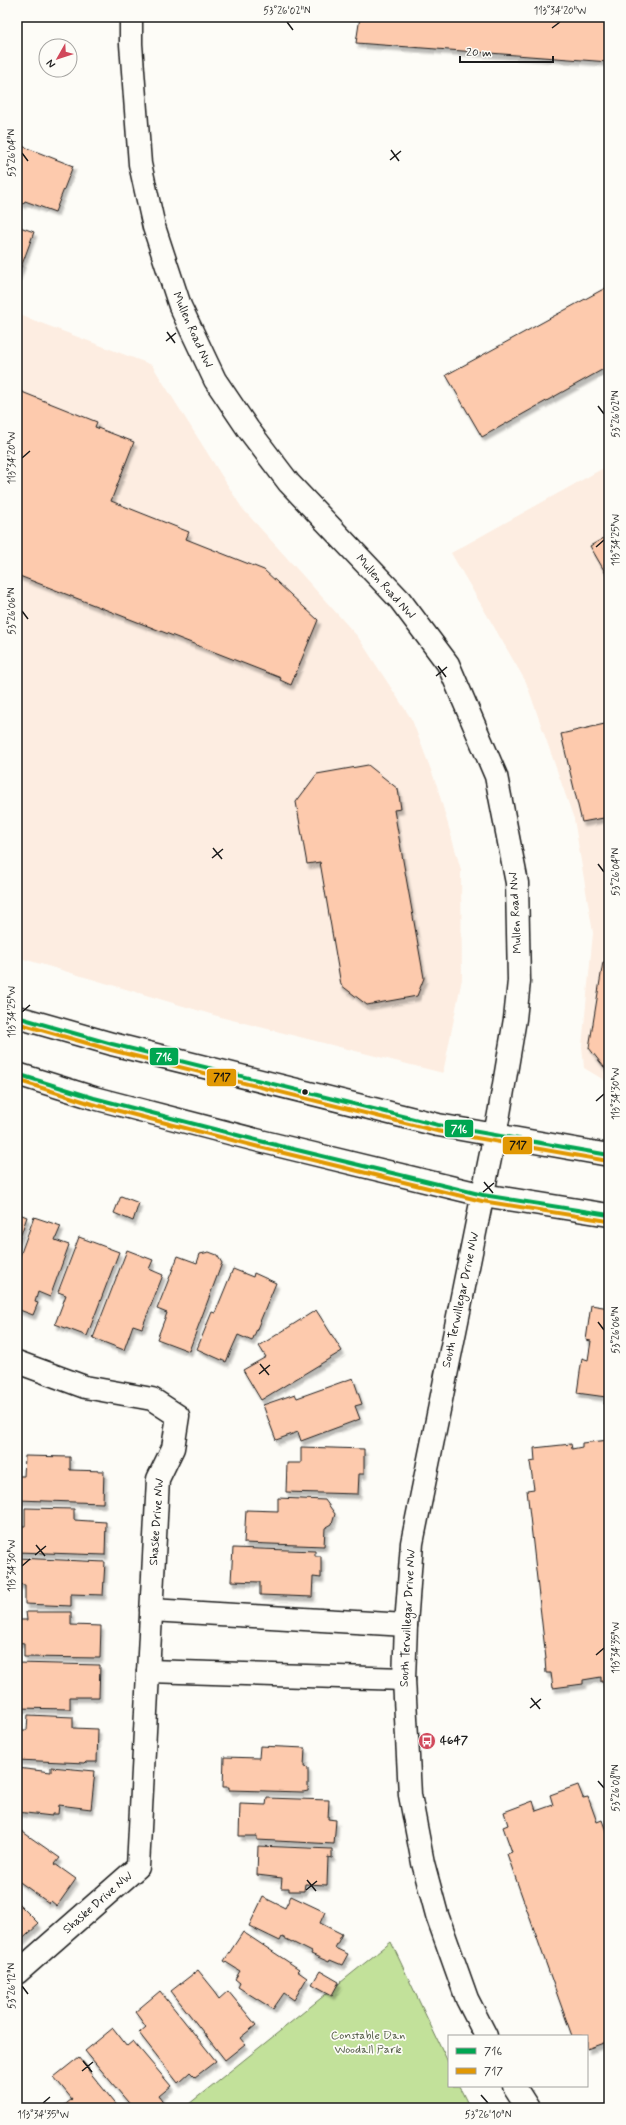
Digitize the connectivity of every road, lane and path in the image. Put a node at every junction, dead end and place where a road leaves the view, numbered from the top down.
1 (131, 17) edge
2 (17, 1016) edge
3 (17, 1074) edge
4 (494, 1136) junction
5 (609, 1155) edge
6 (483, 1195) junction
7 (609, 1215) edge
8 (17, 1362) edge
9 (151, 1610) junction
10 (406, 1624) junction
11 (148, 1671) junction
12 (404, 1679) junction
13 (17, 1973) edge
14 (486, 2035) edge
15 (515, 2087) edge
16 (528, 2108) edge

1 - 4 street, Mullen Road NW
2 - 4 street
3 - 6 street
4 - 5 street
4 - 6 street, Mullen Road NW
6 - 7 street
6 - 10 street, South Terwillegar Drive NW
8 - 9 street, Shaske Drive NW
9 - 10 street
9 - 11 street, Shaske Drive NW
10 - 12 street, South Terwillegar Drive NW
11 - 12 street
11 - 13 street, Shaske Drive NW
12 - 14 street, South Terwillegar Drive NW
15 - 16 street

